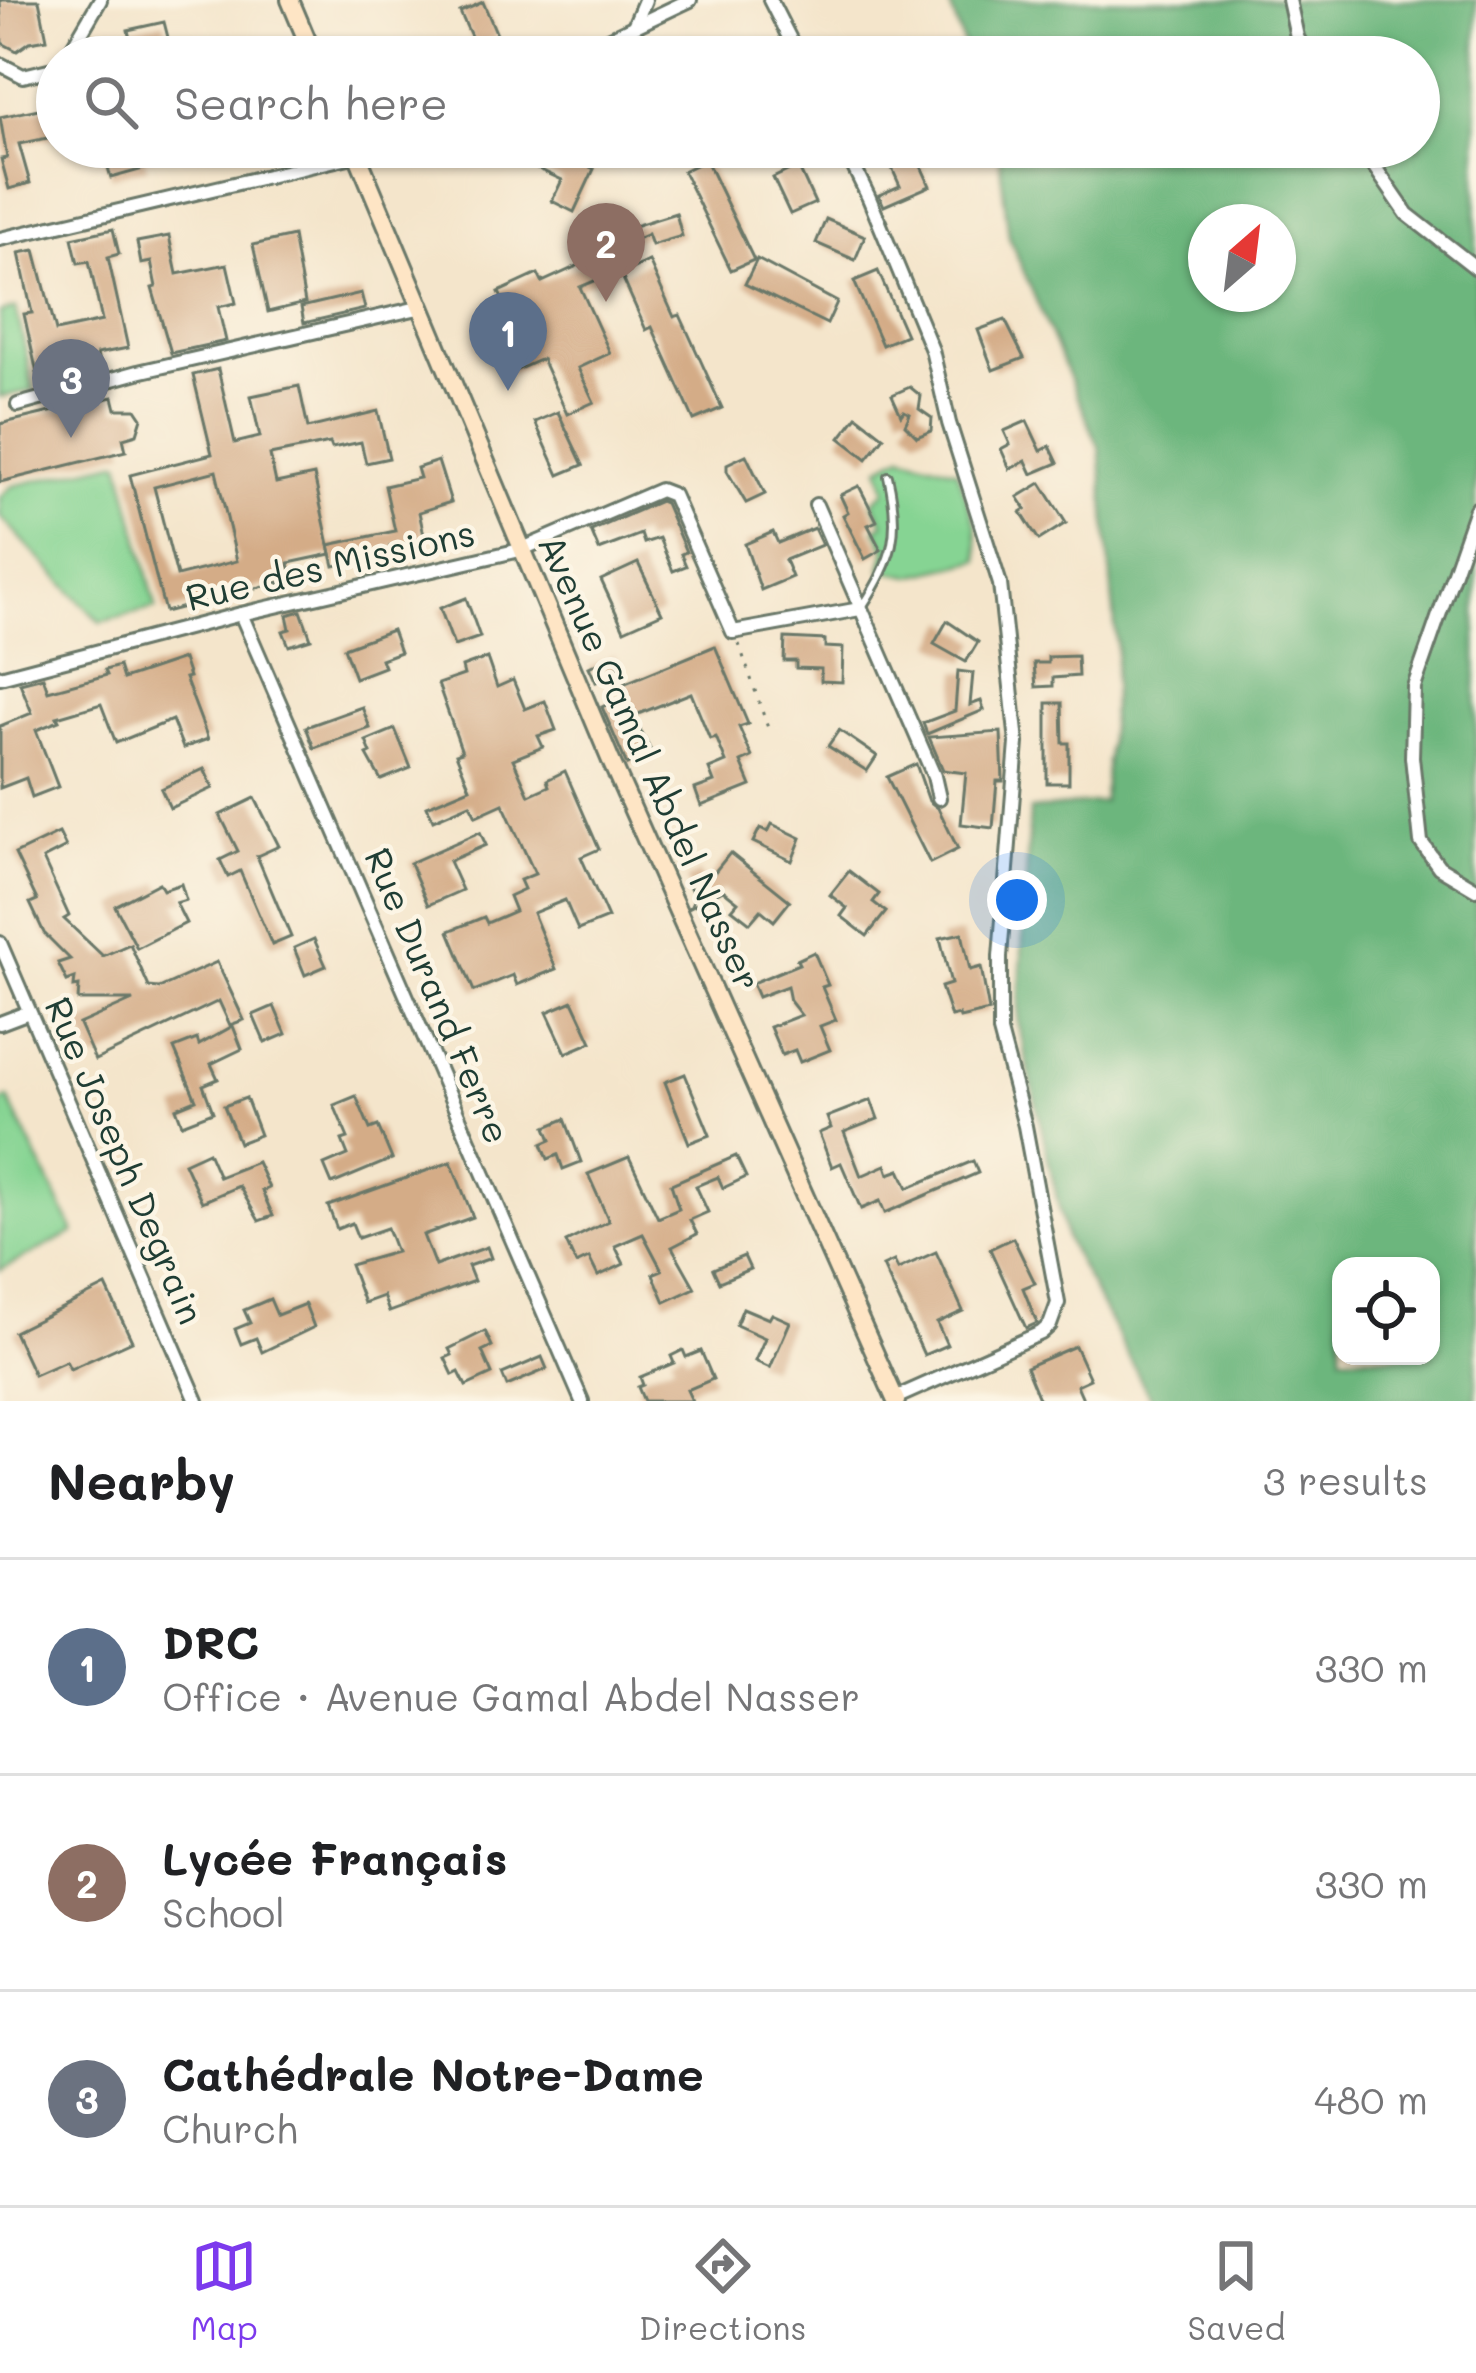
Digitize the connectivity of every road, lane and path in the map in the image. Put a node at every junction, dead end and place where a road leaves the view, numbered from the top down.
1 (100, 0) edge
2 (290, 0) edge
3 (645, 0) edge
4 (690, 0) edge
5 (770, 0) edge
6 (1289, 0) edge
7 (634, 26) junction
8 (79, 36) edge
9 (305, 36) edge
10 (613, 36) edge
11 (788, 36) edge
12 (1297, 36) edge
13 (0, 64) edge
14 (36, 73) edge
15 (289, 168) edge
16 (368, 168) edge
17 (853, 168) edge
18 (1375, 168) edge
19 (0, 239) edge
20 (1476, 268) edge
21 (418, 308) junction
22 (18, 405) dead end
23 (888, 476) dead end
24 (816, 505) dead end
25 (1476, 509) edge
26 (520, 550) junction
27 (860, 609) junction
28 (242, 614) junction
29 (733, 632) junction
30 (0, 676) edge
31 (768, 728) dead end
32 (939, 798) dead end
33 (1476, 889) edge
34 (0, 943) edge
35 (29, 1012) junction
36 (0, 1023) edge
37 (895, 1400) edge
38 (197, 1401) edge
39 (582, 1401) edge

1 - 8 street
2 - 9 street
3 - 7 street
4 - 7 street
5 - 11 street
6 - 12 street
7 - 10 street
13 - 14 street
15 - 19 street
16 - 21 street, Avenue Gamal Abdel Nasser
17 - 37 street
18 - 20 street
21 - 22 street
21 - 26 street, Avenue Gamal Abdel Nasser
23 - 27 lane
24 - 27 street
25 - 33 street
26 - 28 street, Rue des Missions
26 - 29 street, Rue des Missions
26 - 37 street, Avenue Gamal Abdel Nasser
27 - 29 street
27 - 32 street
28 - 30 street, Rue des Missions
28 - 39 street, Rue Durand Ferre
29 - 31 path
34 - 35 street, Rue Joseph Degrain
35 - 36 street
35 - 38 street, Rue Joseph Degrain

